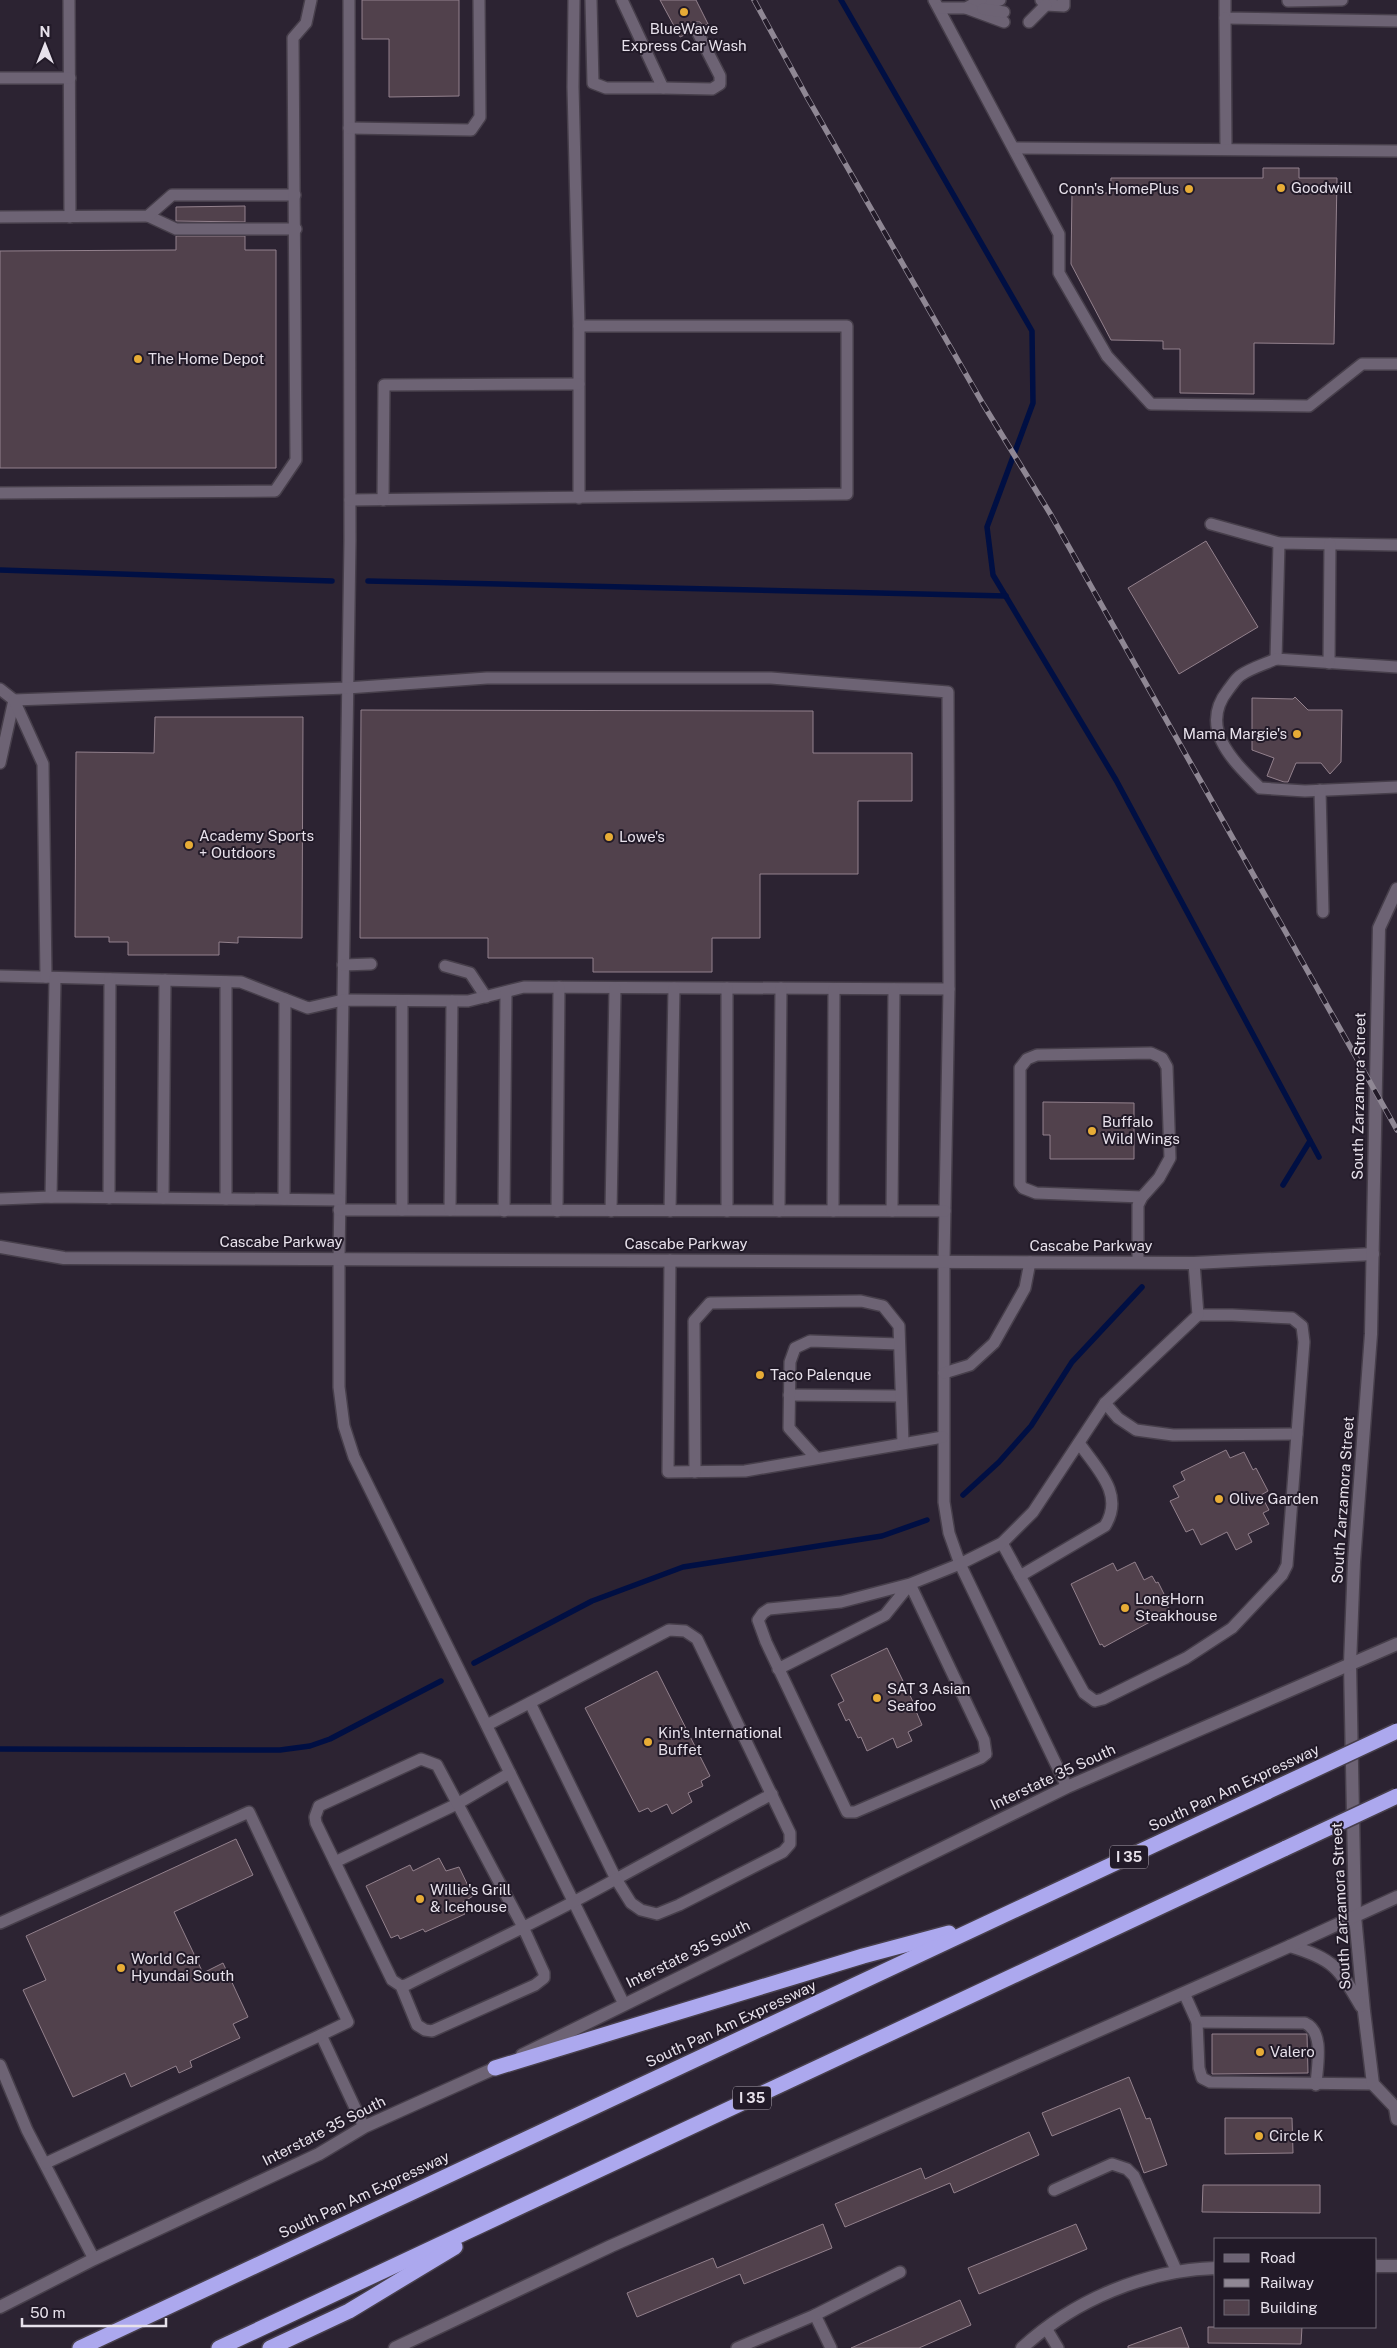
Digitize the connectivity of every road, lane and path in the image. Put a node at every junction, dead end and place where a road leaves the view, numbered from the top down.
1 (69, 0) edge
2 (311, 0) edge
3 (349, 0) edge
4 (479, 0) edge
5 (574, 0) edge
6 (591, 0) edge
7 (622, 0) edge
8 (981, 0) edge
9 (1000, 0) edge
10 (1032, 0) edge
11 (1064, 0) edge
12 (1225, 0) edge
13 (1288, 0) edge
14 (1342, 0) edge
15 (1044, 3) edge
16 (936, 4) edge
17 (966, 8) junction
18 (1004, 17) dead end
19 (1029, 17) dead end
20 (1225, 18) junction
21 (1288, 20) junction
22 (1397, 21) edge
23 (696, 29) dead end
24 (0, 78) edge
25 (70, 78) junction
26 (663, 88) junction
27 (349, 128) junction
28 (1015, 148) junction
29 (1226, 149) junction
30 (1397, 151) edge
31 (295, 195) junction
32 (148, 216) junction
33 (0, 217) edge
34 (70, 217) junction
35 (296, 229) junction
36 (579, 326) junction
37 (1397, 364) edge
38 (579, 384) junction
39 (0, 493) edge
40 (579, 498) junction
41 (350, 500) junction
42 (383, 500) junction
43 (1211, 524) dead end
44 (1280, 543) junction
45 (1330, 544) junction
46 (1397, 545) edge
47 (1276, 659) junction
48 (1329, 663) junction
49 (1397, 667) edge
50 (347, 688) junction
51 (0, 689) edge
52 (14, 700) junction
53 (0, 763) edge
54 (1397, 787) edge
55 (1320, 790) junction
56 (1397, 889) edge
57 (1323, 912) dead end
58 (343, 964) junction
59 (371, 964) dead end
60 (445, 966) dead end
61 (0, 976) edge
62 (50, 978) junction
63 (110, 979) junction
64 (165, 980) junction
65 (226, 982) junction
66 (559, 987) junction
67 (614, 988) junction
68 (674, 988) junction
69 (727, 988) junction
70 (781, 988) junction
71 (834, 989) junction
72 (894, 989) junction
73 (950, 989) junction
74 (506, 992) junction
75 (486, 997) junction
76 (284, 999) junction
77 (343, 1000) junction
78 (402, 1001) junction
79 (452, 1001) junction
80 (1142, 1196) junction
81 (51, 1197) junction
82 (109, 1198) junction
83 (163, 1198) junction
84 (0, 1199) edge
85 (226, 1199) junction
86 (284, 1199) junction
87 (339, 1205) junction
88 (402, 1210) junction
89 (450, 1210) junction
90 (504, 1210) junction
91 (557, 1210) junction
92 (612, 1210) junction
93 (670, 1210) junction
94 (727, 1210) junction
95 (779, 1210) junction
96 (832, 1210) junction
97 (892, 1211) junction
98 (945, 1211) junction
99 (0, 1247) edge
100 (1373, 1254) junction
101 (339, 1259) junction
102 (670, 1260) junction
103 (944, 1261) junction
104 (1030, 1262) junction
105 (1138, 1262) junction
106 (1194, 1263) junction
107 (1198, 1315) junction
108 (899, 1344) junction
109 (944, 1373) junction
110 (789, 1395) junction
111 (900, 1396) junction
112 (1105, 1404) junction
113 (1297, 1434) junction
114 (943, 1437) junction
115 (903, 1442) junction
116 (1079, 1443) junction
117 (816, 1458) junction
118 (695, 1472) junction
119 (1002, 1543) junction
120 (960, 1564) junction
121 (1020, 1576) junction
122 (910, 1584) junction
123 (1397, 1644) edge
124 (1350, 1664) junction
125 (778, 1668) junction
126 (530, 1703) junction
127 (487, 1725) junction
128 (1397, 1731) edge
129 (510, 1773) junction
130 (1067, 1787) junction
131 (772, 1794) junction
132 (1397, 1796) edge
133 (458, 1804) junction
134 (335, 1862) junction
135 (616, 1879) junction
136 (1397, 1897) edge
137 (574, 1902) junction
138 (1355, 1916) junction
139 (989, 1922) junction
140 (0, 1923) edge
141 (523, 1927) junction
142 (1290, 1946) junction
143 (401, 1986) junction
144 (1184, 1993) junction
145 (624, 2004) junction
146 (1364, 2011) junction
147 (1197, 2022) junction
148 (321, 2035) junction
149 (0, 2065) edge
150 (495, 2068) junction
151 (1373, 2084) junction
152 (1316, 2085) junction
153 (1396, 2110) edge
154 (364, 2126) junction
155 (46, 2163) junction
156 (1054, 2190) dead end
157 (522, 2207) junction
158 (94, 2259) junction
159 (1377, 2266) edge
160 (1397, 2266) edge
161 (1214, 2268) edge
162 (900, 2272) dead end
163 (1177, 2272) junction
164 (0, 2306) edge
165 (815, 2315) junction
166 (1046, 2328) junction
167 (414, 2344) edge
168 (80, 2348) edge
169 (219, 2348) edge
170 (270, 2348) edge
171 (395, 2348) edge
172 (737, 2348) edge
173 (831, 2348) edge
174 (1022, 2348) edge
175 (1058, 2348) edge

1 - 25 lane
2 - 31 lane
3 - 27 lane
4 - 27 lane
5 - 36 lane
6 - 26 lane
7 - 26 lane
8 - 17 lane
9 - 17 lane
10 - 15 lane
11 - 15 lane
12 - 20 lane
13 - 14 lane
13 - 21 lane
15 - 19 lane
16 - 17 lane
16 - 28 lane
17 - 18 lane
20 - 21 lane
20 - 29 lane
21 - 22 lane
23 - 26 lane
24 - 25 lane
25 - 34 lane
27 - 41 lane
28 - 29 lane
28 - 37 lane
29 - 30 lane
31 - 32 lane
31 - 35 lane
32 - 34 lane
32 - 35 lane
33 - 34 lane
35 - 39 lane
36 - 38 lane
36 - 40 lane
38 - 40 lane
38 - 42 lane
40 - 42 lane
41 - 42 lane
41 - 50 lane
43 - 44 lane
44 - 45 lane
44 - 47 lane
45 - 46 lane
45 - 48 lane
47 - 48 lane
47 - 55 lane
48 - 49 lane
50 - 52 lane
50 - 58 lane
50 - 73 lane
51 - 52 lane
52 - 53 lane
52 - 62 lane
54 - 55 lane
55 - 57 lane
56 - 100 main road, South Zarzamora Street
58 - 59 lane
58 - 77 lane
60 - 75 lane
61 - 62 lane
62 - 63 lane
62 - 81 lane
63 - 64 lane
63 - 82 lane
64 - 65 lane
64 - 83 lane
65 - 76 lane
65 - 85 lane
66 - 67 lane
66 - 74 lane
66 - 91 lane
67 - 68 lane
67 - 92 lane
68 - 69 lane
68 - 93 lane
69 - 70 lane
69 - 94 lane
70 - 71 lane
70 - 95 lane
71 - 72 lane
71 - 96 lane
72 - 73 lane
72 - 97 lane
73 - 98 lane
74 - 75 lane
74 - 90 lane
75 - 79 lane
76 - 77 lane
76 - 86 lane
77 - 78 lane
77 - 87 lane
78 - 79 lane
78 - 88 lane
79 - 89 lane
80 - 80 lane
80 - 105 lane
81 - 82 lane
81 - 84 lane
82 - 83 lane
83 - 85 lane
85 - 86 lane
86 - 87 lane
87 - 88 lane
87 - 101 lane
88 - 89 lane
89 - 90 lane
90 - 91 lane
91 - 92 lane
92 - 93 lane
93 - 94 lane
94 - 95 lane
95 - 96 lane
96 - 97 lane
97 - 98 lane
98 - 103 lane
99 - 101 main road, Cascabe Parkway
100 - 106 main road, Cascabe Parkway
100 - 124 main road, South Zarzamora Street
101 - 102 main road, Cascabe Parkway
101 - 127 lane
102 - 103 main road, Cascabe Parkway
102 - 118 lane
103 - 104 main road, Cascabe Parkway
103 - 109 lane
104 - 105 main road, Cascabe Parkway
104 - 109 lane
105 - 106 main road, Cascabe Parkway
106 - 107 lane
107 - 112 lane
107 - 113 lane
108 - 110 lane
108 - 111 lane
108 - 118 lane
109 - 114 lane
110 - 111 lane
110 - 117 lane
111 - 115 lane
112 - 113 lane
112 - 116 lane
113 - 121 lane
114 - 115 lane
114 - 120 lane
115 - 117 lane
116 - 119 lane
116 - 121 lane
117 - 118 lane
119 - 120 lane
119 - 121 lane
120 - 122 lane
120 - 130 lane
122 - 125 lane
122 - 125 lane
122 - 125 lane
123 - 124 main road, Interstate 35 South
124 - 130 main road, Interstate 35 South
124 - 138 main road, South Zarzamora Street
126 - 127 lane
126 - 131 lane
126 - 135 lane
127 - 129 lane
128 - 139 highway, South Pan Am Expressway / I 35, bridge
129 - 133 lane
129 - 137 lane
130 - 145 main road, Interstate 35 South
131 - 135 lane
131 - 135 lane
132 - 157 highway, I 35, bridge
133 - 134 lane
133 - 134 lane
133 - 141 lane
134 - 143 lane
135 - 137 lane
136 - 138 main road
137 - 141 lane
137 - 145 lane
138 - 142 main road
138 - 146 main road, South Zarzamora Street
139 - 150 highway
139 - 168 highway, South Pan Am Expressway / I 35
140 - 148 lane
141 - 143 lane
141 - 143 lane
142 - 144 main road
142 - 146 main road
144 - 147 lane
144 - 167 main road
145 - 150 main road, Interstate 35 South
146 - 151 main road, South Zarzamora Street
147 - 152 lane
147 - 152 lane
148 - 154 lane
148 - 155 lane
149 - 155 lane
150 - 154 main road, Interstate 35 South
151 - 152 lane
151 - 153 main road
154 - 158 main road, Interstate 35 South
155 - 158 lane
156 - 163 lane
157 - 169 highway, I 35
157 - 170 highway
158 - 164 main road, Interstate 35 South
159 - 160 main road
161 - 163 main road
162 - 165 lane
163 - 166 main road
165 - 172 lane
165 - 173 lane
166 - 174 main road
166 - 175 lane
167 - 171 main road

